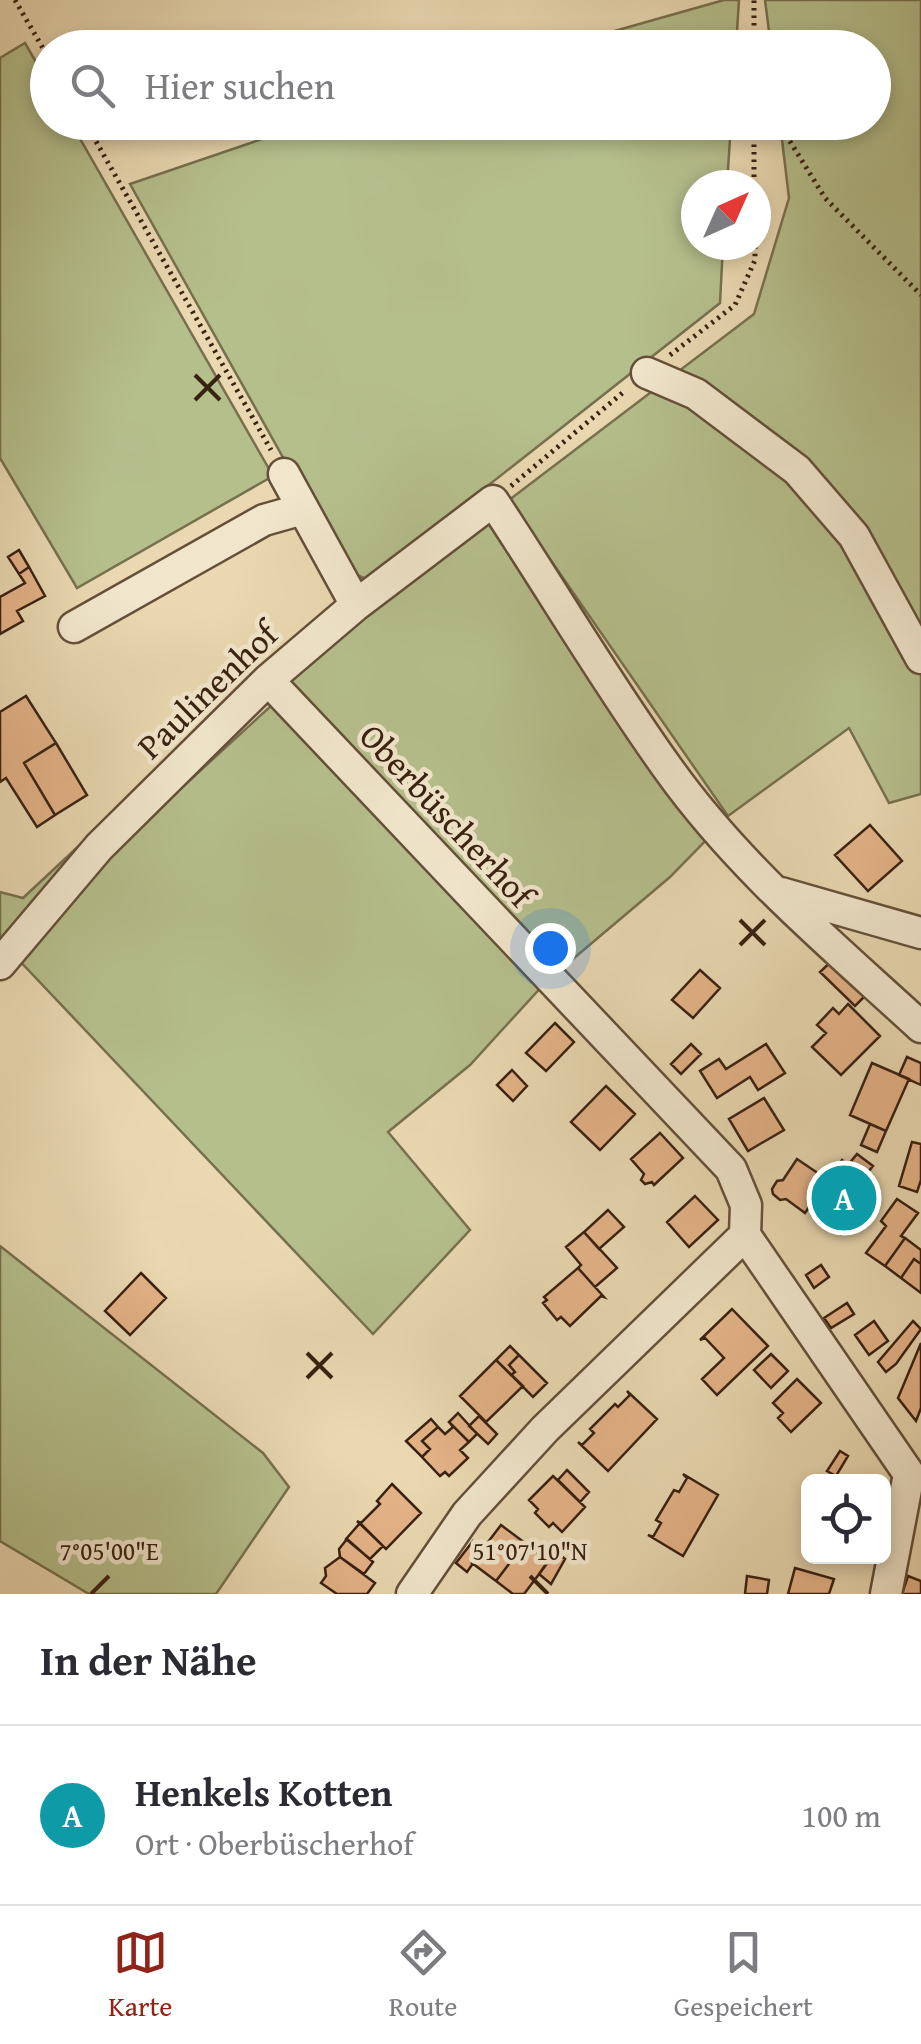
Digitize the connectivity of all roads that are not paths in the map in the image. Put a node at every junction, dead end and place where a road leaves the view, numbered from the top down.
1 (647, 373) dead end
2 (284, 474) road end
3 (303, 509) junction
4 (356, 605) junction
5 (74, 627) dead end
6 (921, 658) edge
7 (268, 680) junction
8 (773, 891) junction
9 (921, 933) edge
10 (0, 964) edge
11 (921, 1027) edge
12 (745, 1235) junction
13 (921, 1444) edge
14 (910, 1474) junction
15 (412, 1594) edge
16 (886, 1594) edge

1 - 6 street
2 - 3 street
3 - 4 street
3 - 5 street
4 - 7 street, Paulinenhof
4 - 8 street, Paulinenhof
7 - 10 street, Paulinenhof
7 - 12 street, Oberbüscherhof
8 - 9 street
8 - 11 street
12 - 14 street, Oberbüscherhof
12 - 15 street
13 - 14 street
14 - 16 street

